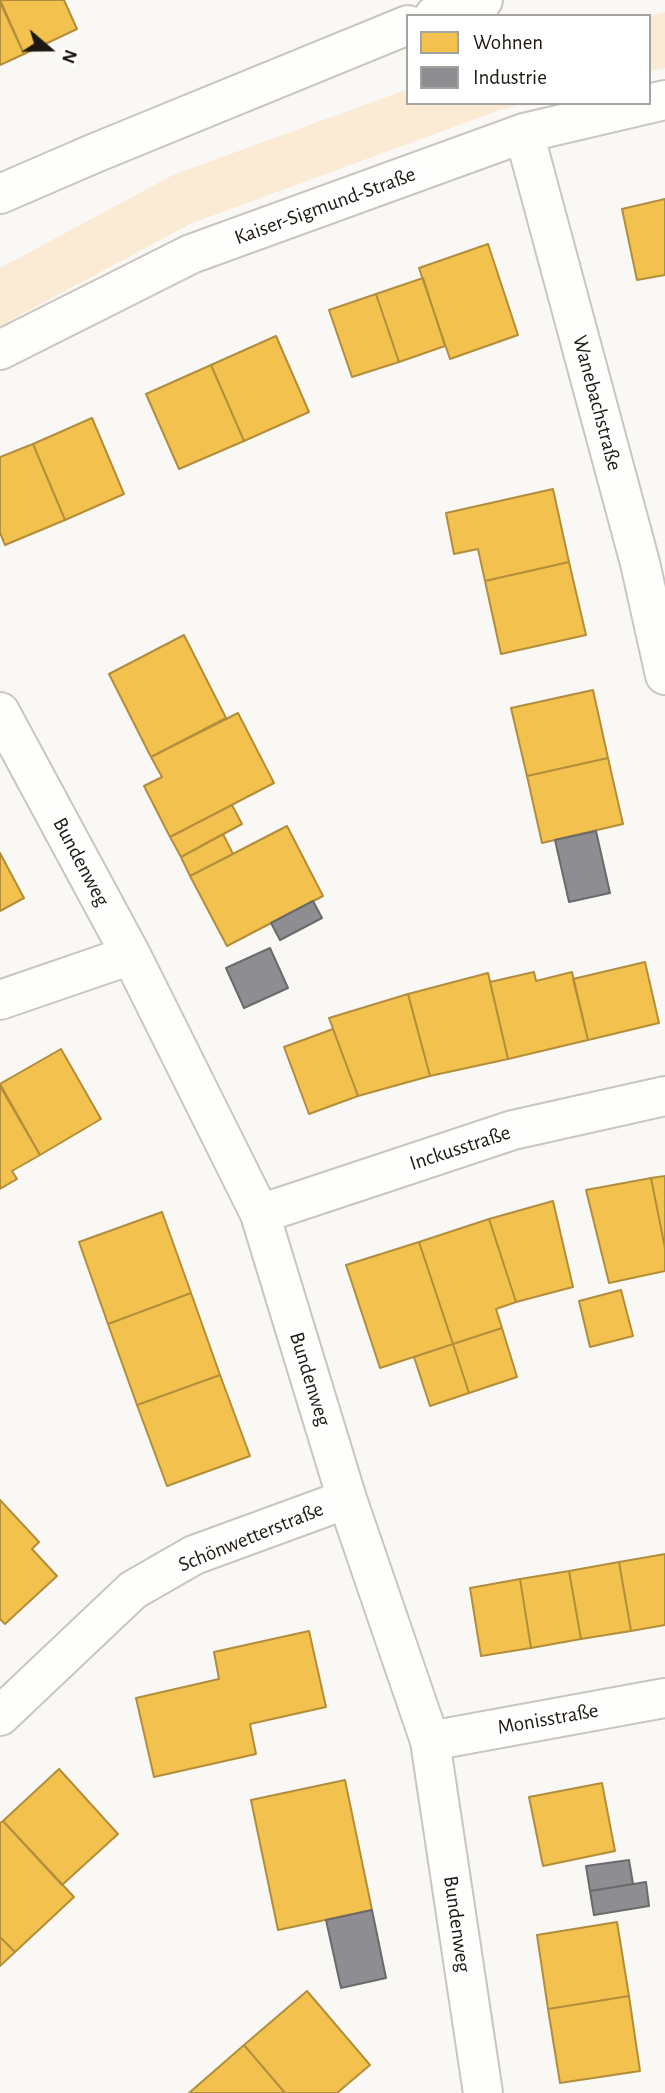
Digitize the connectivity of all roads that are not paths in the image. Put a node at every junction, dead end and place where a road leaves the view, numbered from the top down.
1 (483, 0) edge
2 (440, 14) edge
3 (406, 25) edge
4 (644, 105) edge
5 (524, 133) junction
6 (0, 194) edge
7 (0, 350) edge
8 (665, 675) edge
9 (0, 712) edge
10 (131, 955) junction
11 (0, 1000) edge
12 (665, 1096) edge
13 (260, 1214) junction
14 (347, 1499) junction
15 (665, 1698) edge
16 (0, 1716) edge
17 (430, 1741) junction
18 (483, 2093) edge

1 - 2 street
3 - 6 street
4 - 5 street, Kaiser-Sigmund-Straße
5 - 7 street, Kaiser-Sigmund-Straße
5 - 8 street, Wanebachstraße
9 - 10 street, Bundenweg
10 - 11 street
10 - 13 street, Bundenweg
12 - 13 street, Inckusstraße
13 - 14 street, Bundenweg
14 - 16 street, Schönwetterstraße
14 - 17 street, Bundenweg
15 - 17 street, Monisstraße
17 - 18 street, Bundenweg

